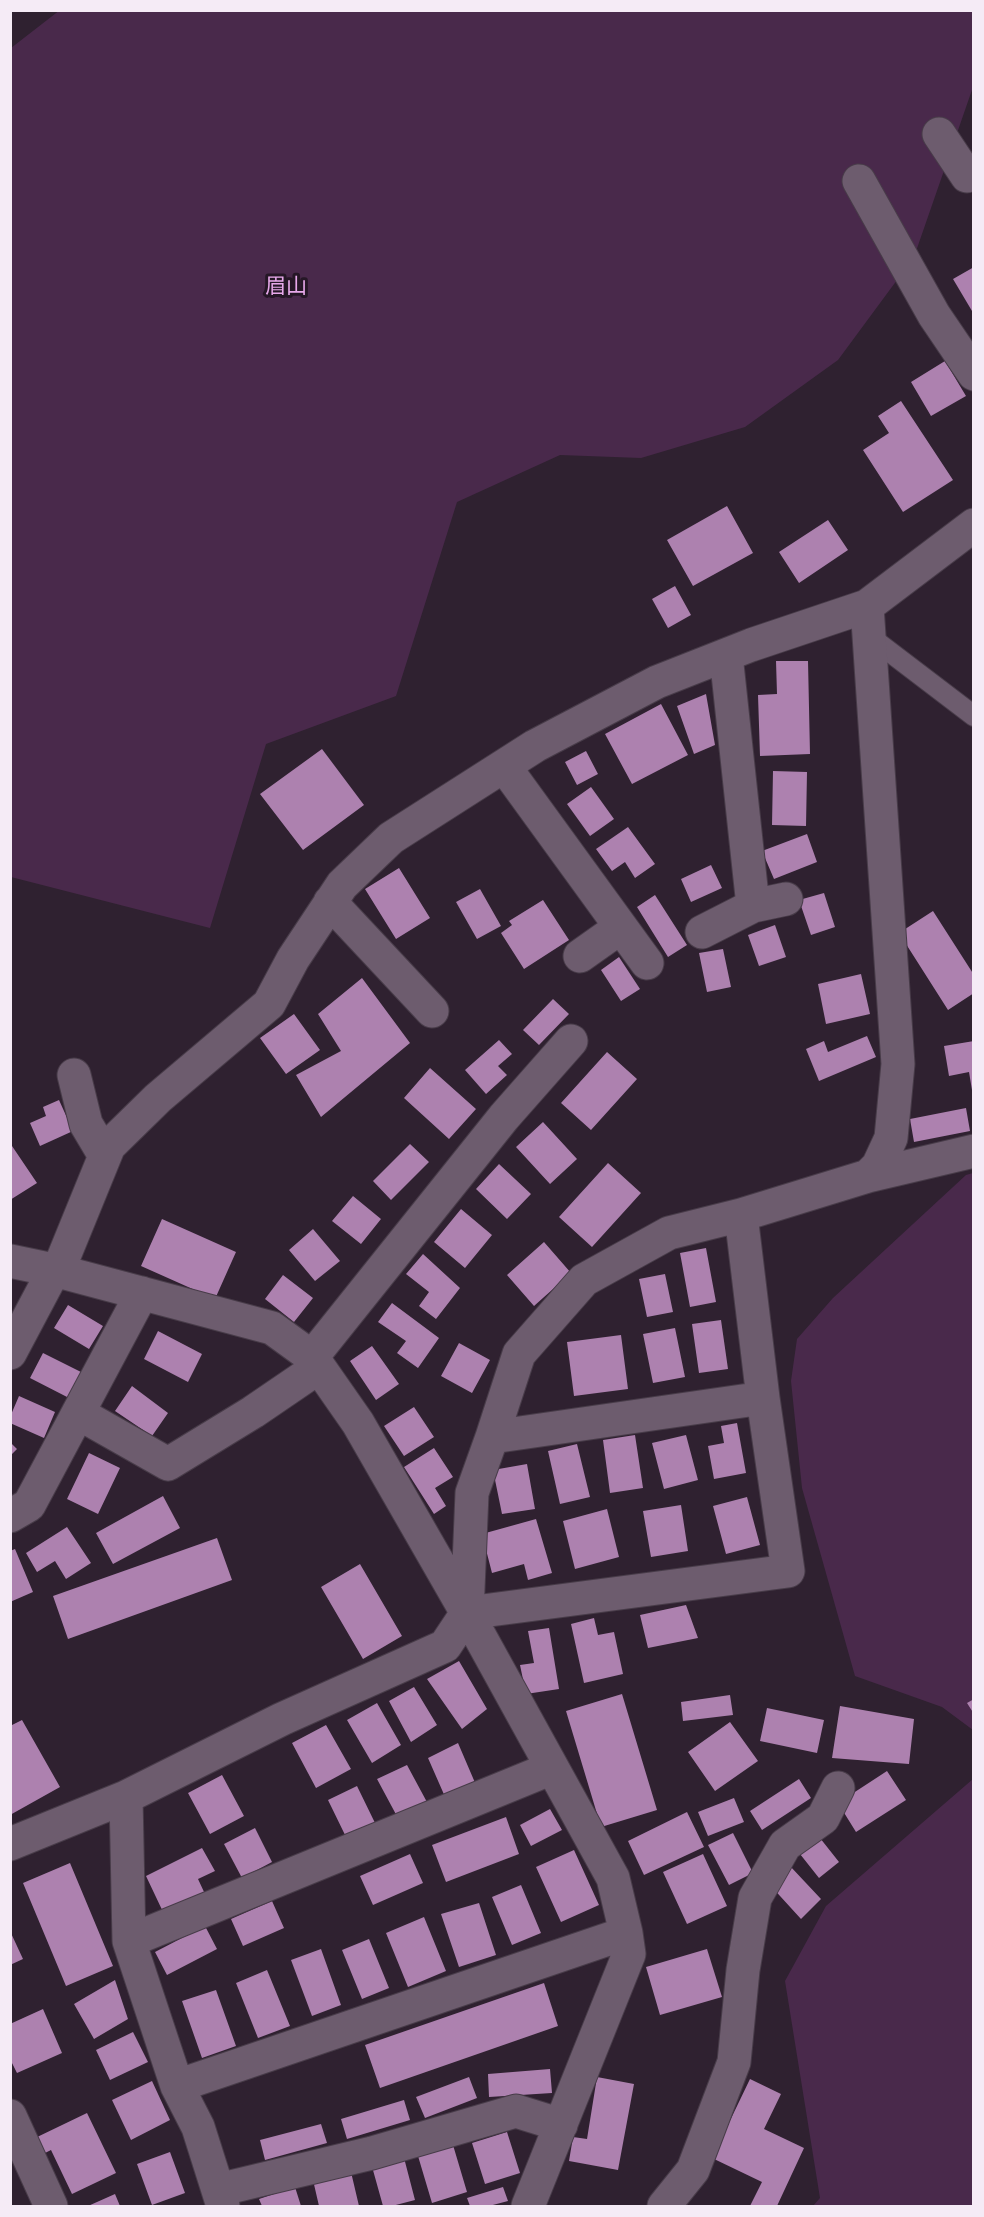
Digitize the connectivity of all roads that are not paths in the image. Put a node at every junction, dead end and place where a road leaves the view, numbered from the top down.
1 (939, 134) dead end
2 (974, 173) edge
3 (859, 181) dead end
4 (974, 374) edge
5 (974, 525) edge
6 (868, 621) junction
7 (726, 655) junction
8 (974, 716) edge
9 (504, 766) junction
10 (786, 899) dead end
11 (330, 902) junction
12 (753, 906) junction
13 (621, 927) junction
14 (702, 932) dead end
15 (580, 956) dead end
16 (647, 963) dead end
17 (432, 1011) dead end
18 (572, 1041) dead end
19 (74, 1075) dead end
20 (974, 1151) edge
21 (105, 1156) junction
22 (868, 1176) junction
23 (741, 1215) junction
24 (10, 1261) edge
25 (56, 1270) junction
26 (142, 1293) junction
27 (10, 1353) edge
28 (316, 1362) junction
29 (763, 1398) junction
30 (78, 1413) junction
31 (492, 1437) junction
32 (10, 1516) edge
33 (467, 1613) junction
34 (552, 1768) junction
35 (838, 1788) dead end
36 (126, 1797) junction
37 (10, 1844) edge
38 (626, 1933) junction
39 (129, 1941) junction
40 (177, 2086) junction
41 (10, 2116) edge
42 (561, 2125) junction
43 (221, 2198) edge
44 (51, 2206) edge
45 (528, 2206) edge
46 (664, 2206) edge

1 - 2 street
3 - 4 street
5 - 6 street
6 - 7 street
6 - 8 lane
6 - 22 street
7 - 9 street
7 - 12 street
9 - 11 street
9 - 13 street
10 - 12 street
11 - 17 street
11 - 21 street
12 - 14 street
13 - 15 street
13 - 16 street
18 - 28 street
19 - 21 street
20 - 22 street
21 - 25 street
22 - 23 street
23 - 29 street
23 - 31 street
24 - 25 street
25 - 26 street
25 - 27 street
26 - 28 street
26 - 30 street
28 - 30 street
28 - 33 street
29 - 31 street
29 - 33 street
30 - 32 street
31 - 33 street
33 - 34 street
33 - 36 street
34 - 38 street
34 - 39 street
35 - 46 street
36 - 37 street
36 - 39 street
38 - 40 street
38 - 42 street
39 - 40 street
40 - 43 street
41 - 44 street
42 - 43 street
42 - 45 street

